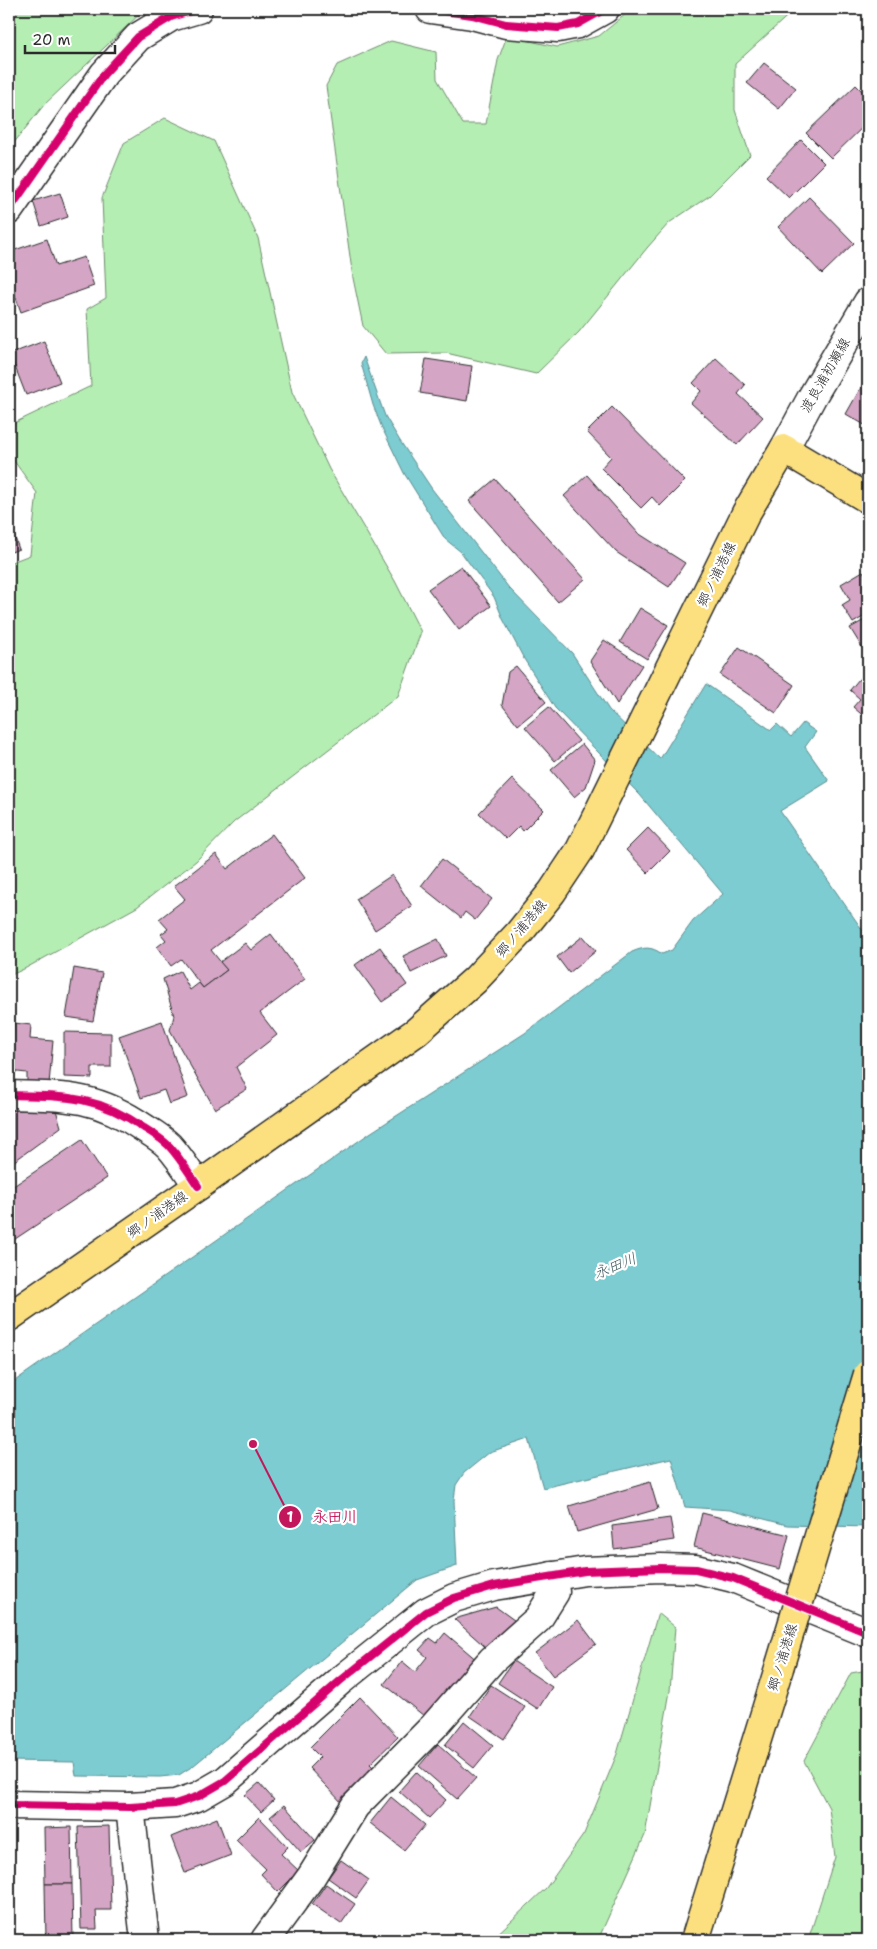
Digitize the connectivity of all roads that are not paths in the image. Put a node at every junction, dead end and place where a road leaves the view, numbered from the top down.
1 (198, 9) edge
2 (430, 9) edge
3 (605, 9) edge
4 (9, 210) edge
5 (868, 302) edge
6 (784, 449) junction
7 (868, 499) edge
8 (9, 1095) edge
9 (198, 1186) junction
10 (9, 1317) edge
11 (868, 1374) edge
12 (552, 1576) junction
13 (868, 1633) edge
14 (9, 1806) edge
15 (130, 1807) junction
16 (145, 1940) edge
17 (265, 1940) edge
18 (695, 1940) edge

1 - 4 street
2 - 3 street
5 - 6 street, 渡良浦初瀬線
6 - 7 main road
6 - 9 main road, 郷ノ浦港線
8 - 9 street
9 - 10 main road, 郷ノ浦港線
11 - 18 main road, 郷ノ浦港線, bridge
12 - 13 street
12 - 15 street
12 - 17 street
14 - 15 street
15 - 16 street

